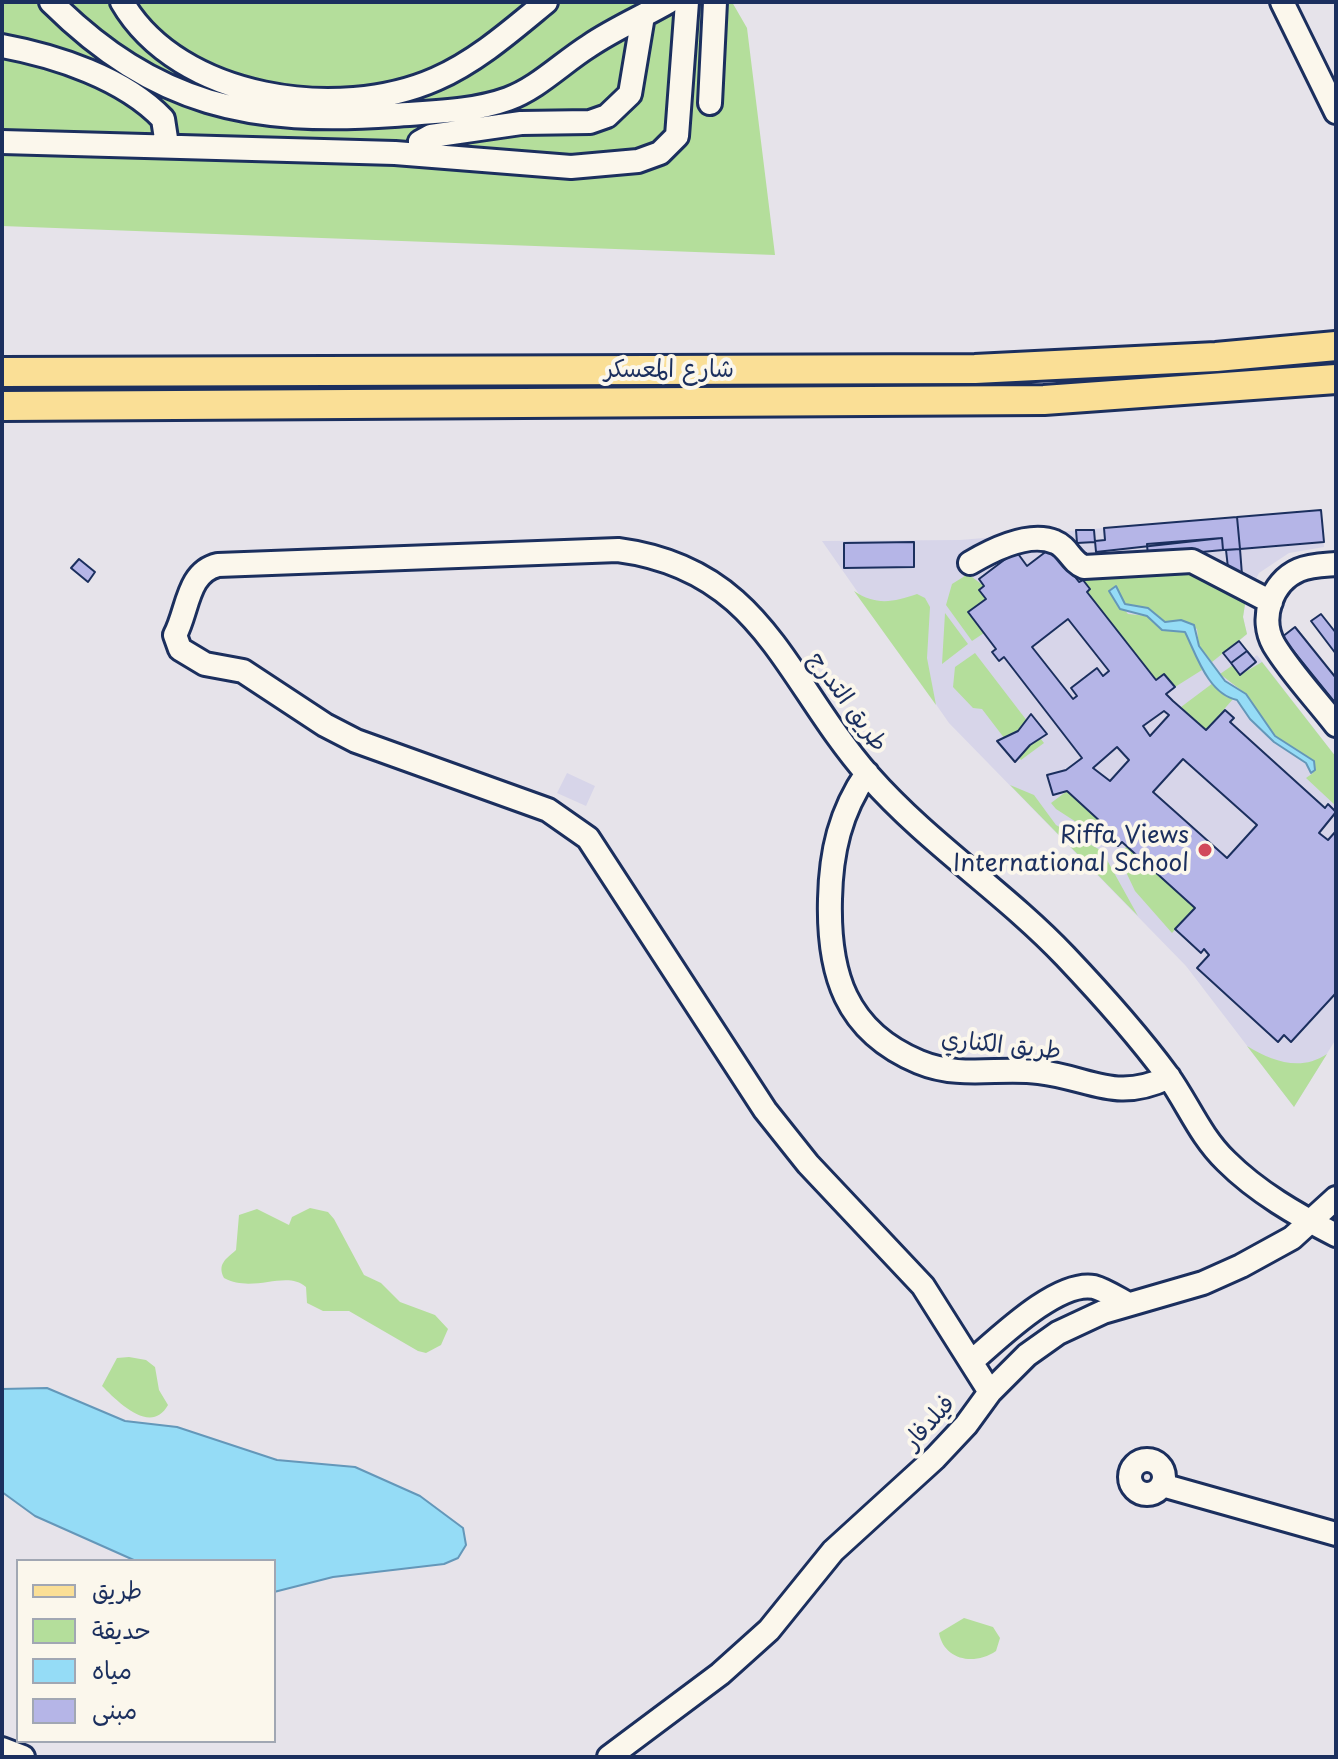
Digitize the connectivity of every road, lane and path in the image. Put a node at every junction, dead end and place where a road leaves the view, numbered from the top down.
1 (51, 2) edge
2 (122, 2) edge
3 (546, 2) edge
4 (668, 2) edge
5 (687, 2) edge
6 (715, 2) edge
7 (1282, 2) edge
8 (643, 16) junction
9 (2, 46) edge
10 (710, 103) dead end
11 (1336, 112) edge
12 (2, 142) edge
13 (167, 145) junction
14 (422, 155) junction
15 (1336, 346) edge
16 (2, 372) edge
17 (1336, 379) edge
18 (2, 406) edge
19 (970, 563) dead end
20 (1336, 564) edge
21 (1271, 602) junction
22 (1336, 725) edge
23 (867, 773) junction
24 (1169, 1077) junction
25 (1336, 1198) edge
26 (1310, 1222) junction
27 (1336, 1235) edge
28 (1128, 1304) junction
29 (965, 1353) junction
30 (990, 1392) junction
31 (1162, 1485) dead end
32 (1336, 1534) edge
33 (2, 1749) edge
34 (23, 1757) edge
35 (609, 1757) edge

1 - 8 street
2 - 3 street
4 - 8 street
5 - 14 street
6 - 10 street
7 - 11 street
8 - 14 street
9 - 13 street
12 - 13 street
13 - 14 street
15 - 16 main road, شارع المعسكر
17 - 18 main road, شارع المعسكر
19 - 21 street
20 - 21 street
21 - 22 street
23 - 24 street, طريق التدرج
23 - 24 street, طريق الكناري
23 - 29 street, طريق التدرج
24 - 26 street, طريق التدرج
25 - 26 street, فيلدفار
26 - 27 street, طريق التدرج
26 - 28 street, فيلدفار
28 - 29 street
28 - 30 street, فيلدفار
29 - 30 street
30 - 35 street, فيلدفار
31 - 32 street
33 - 34 street

